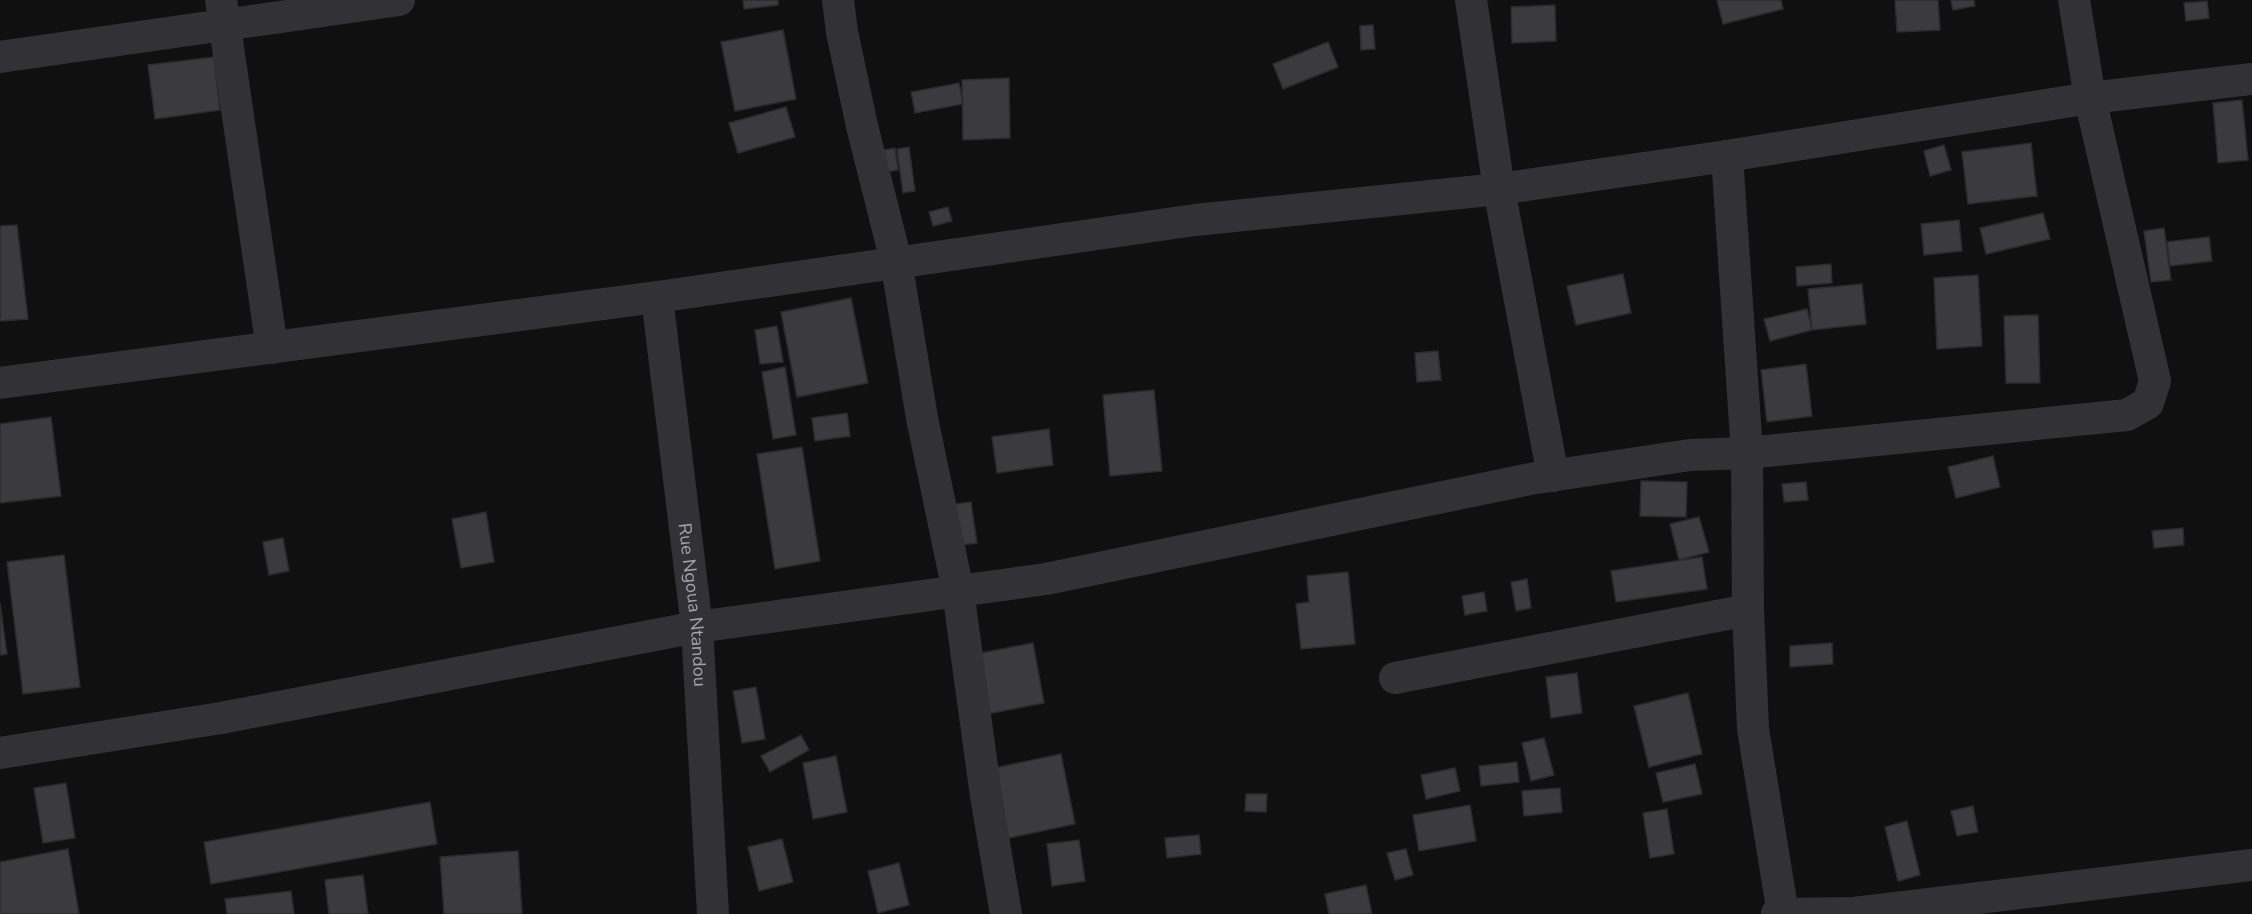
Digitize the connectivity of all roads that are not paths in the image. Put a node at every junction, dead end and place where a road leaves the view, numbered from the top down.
1 (399, 0) edge
2 (838, 0) edge
3 (1471, 0) edge
4 (2074, 0) edge
5 (222, 12) edge
6 (0, 57) edge
7 (2252, 79) edge
8 (2090, 98) junction
9 (1727, 156) junction
10 (1500, 189) junction
11 (896, 261) junction
12 (657, 297) junction
13 (272, 348) junction
14 (0, 383) edge
15 (1747, 453) junction
16 (1553, 476) junction
17 (958, 591) junction
18 (1748, 610) junction
19 (697, 627) junction
20 (1395, 678) dead end
21 (0, 753) edge
22 (2252, 865) edge
23 (712, 914) edge
24 (1006, 914) edge
25 (1777, 914) edge
26 (1783, 914) edge

1 - 5 street
2 - 11 street
3 - 10 street
4 - 8 street
5 - 6 street
5 - 13 street
7 - 8 street
8 - 9 street
8 - 15 street
9 - 10 street
9 - 15 street
10 - 11 street
10 - 16 street
11 - 12 street
11 - 17 street
12 - 13 street
12 - 19 street, Rue Ngoua Ntandou
13 - 14 street
15 - 16 street
15 - 18 street
16 - 17 street
17 - 19 street
17 - 24 street
18 - 20 street
18 - 26 street
19 - 21 street
19 - 23 street, Rue Ngoua Ntandou
22 - 26 street
25 - 26 street

